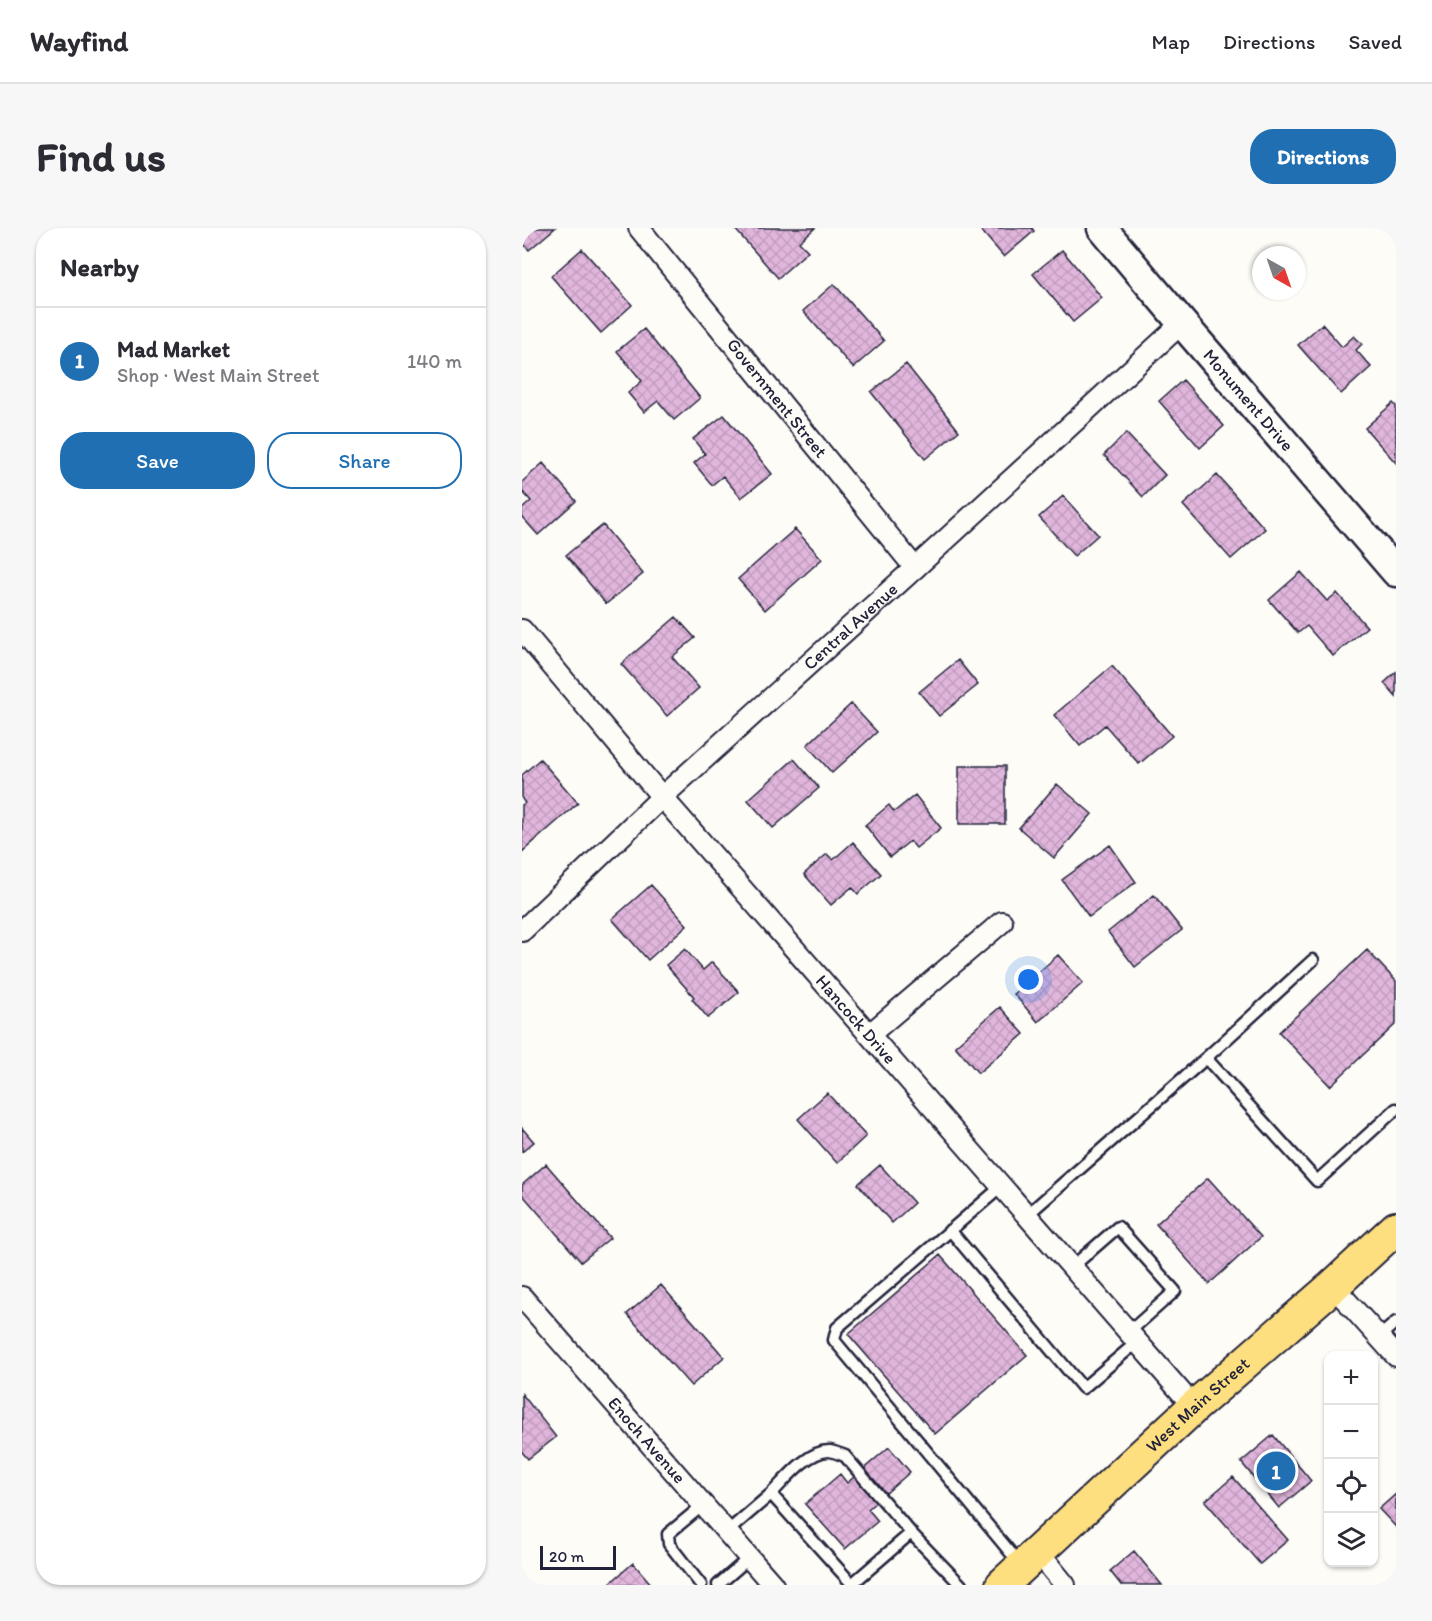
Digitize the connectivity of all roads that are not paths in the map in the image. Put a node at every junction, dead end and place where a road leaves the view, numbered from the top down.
1 (639, 228) edge
2 (1102, 228) edge
3 (1182, 323) junction
4 (1395, 567) edge
5 (915, 568) junction
6 (522, 630) edge
7 (662, 797) junction
8 (1002, 922) dead end
9 (522, 931) edge
10 (1313, 960) dead end
11 (870, 1034) junction
12 (1206, 1059) junction
13 (1396, 1109) edge
14 (1002, 1186) junction
15 (1027, 1215) junction
16 (1396, 1228) edge
17 (950, 1230) junction
18 (1072, 1267) junction
19 (1333, 1286) junction
20 (522, 1298) edge
21 (1396, 1322) edge
22 (1133, 1337) junction
23 (1379, 1337) junction
24 (1396, 1356) edge
25 (1194, 1407) junction
26 (771, 1494) junction
27 (703, 1505) junction
28 (727, 1532) junction
29 (911, 1533) junction
30 (749, 1558) junction
31 (1020, 1568) edge
32 (701, 1585) edge
33 (717, 1585) edge
34 (773, 1585) edge
35 (961, 1585) edge
36 (1065, 1585) edge

1 - 5 street, Government Street
2 - 3 street, Monument Drive
3 - 4 street, Monument Drive
3 - 5 street, Central Avenue
5 - 7 street, Central Avenue
6 - 7 street, Hancock Drive
7 - 9 street, Central Avenue
7 - 11 street, Hancock Drive
8 - 11 street
10 - 12 lane
11 - 14 street, Hancock Drive
12 - 13 lane
12 - 15 lane
14 - 15 street, Hancock Drive
14 - 17 lane
15 - 18 street, Hancock Drive
16 - 19 main road, West Main Street
17 - 22 lane
17 - 31 lane
18 - 22 street, Hancock Drive
18 - 22 lane
19 - 23 street
19 - 25 main road, West Main Street
20 - 27 street, Enoch Avenue
21 - 23 lane
22 - 25 street, Hancock Drive
23 - 24 street
25 - 31 main road, West Main Street
26 - 28 lane
26 - 29 lane
26 - 29 lane
27 - 28 street, Enoch Avenue
27 - 32 lane
28 - 30 street, Enoch Avenue
29 - 35 lane
30 - 33 lane
30 - 34 street, Enoch Avenue
31 - 36 street

